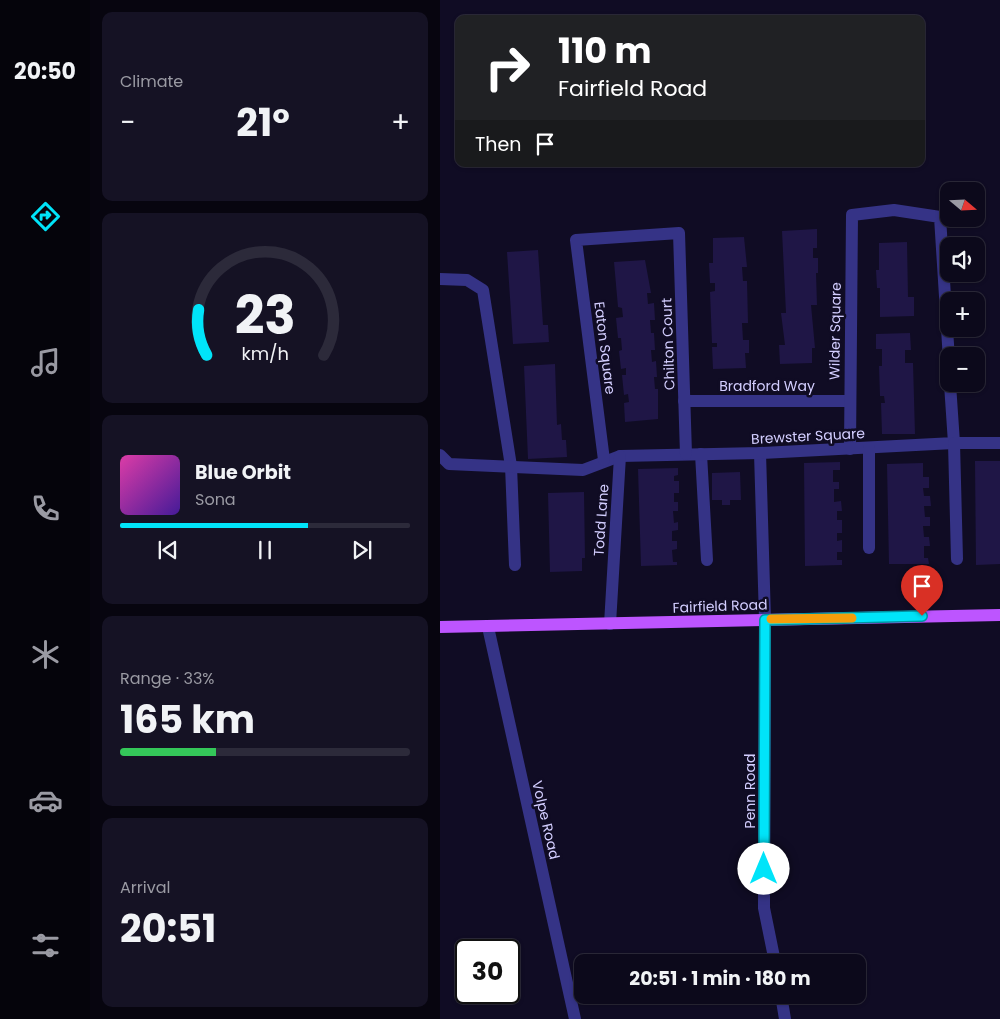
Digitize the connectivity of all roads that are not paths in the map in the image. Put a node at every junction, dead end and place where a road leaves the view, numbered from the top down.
1 (680, 233) joint
2 (440, 279) edge
3 (948, 347) edge
4 (951, 392) edge
5 (684, 401) junction
6 (849, 401) junction
7 (954, 443) junction
8 (1000, 443) edge
9 (869, 448) junction
10 (850, 449) junction
11 (686, 454) junction
12 (701, 454) junction
13 (760, 454) junction
14 (440, 455) edge
15 (620, 456) junction
16 (604, 460) junction
17 (511, 466) junction
18 (869, 548) dead end
19 (957, 559) dead end
20 (708, 560) dead end
21 (515, 565) dead end
22 (1000, 615) edge
23 (765, 620) junction
24 (610, 624) junction
25 (440, 627) edge
26 (488, 627) junction
27 (773, 954) edge
28 (783, 1004) edge
29 (575, 1019) edge
30 (786, 1019) edge

1 - 5 street, Chilton Court
1 - 16 street, Eaton Square
2 - 17 street
3 - 6 street, Wilder Square
4 - 7 street
5 - 6 street, Bradford Way
5 - 11 street, Chilton Court
6 - 10 street, Wilder Square
7 - 8 street, Brewster Square
7 - 9 street, Brewster Square
7 - 19 street
9 - 10 street, Brewster Square
9 - 18 street
10 - 13 street, Brewster Square
11 - 12 street, Brewster Square
11 - 15 street, Brewster Square
12 - 13 street, Brewster Square
12 - 20 street
13 - 23 street, Penn Road
14 - 17 street, Brewster Square
15 - 16 street, Brewster Square
15 - 24 street, Todd Lane
16 - 17 street, Brewster Square
17 - 21 street
22 - 23 main road, Fairfield Road
23 - 24 main road, Fairfield Road
23 - 27 street, Penn Road
24 - 26 main road, Fairfield Road
25 - 26 main road, Fairfield Road
26 - 29 street, Volpe Road
28 - 30 street

